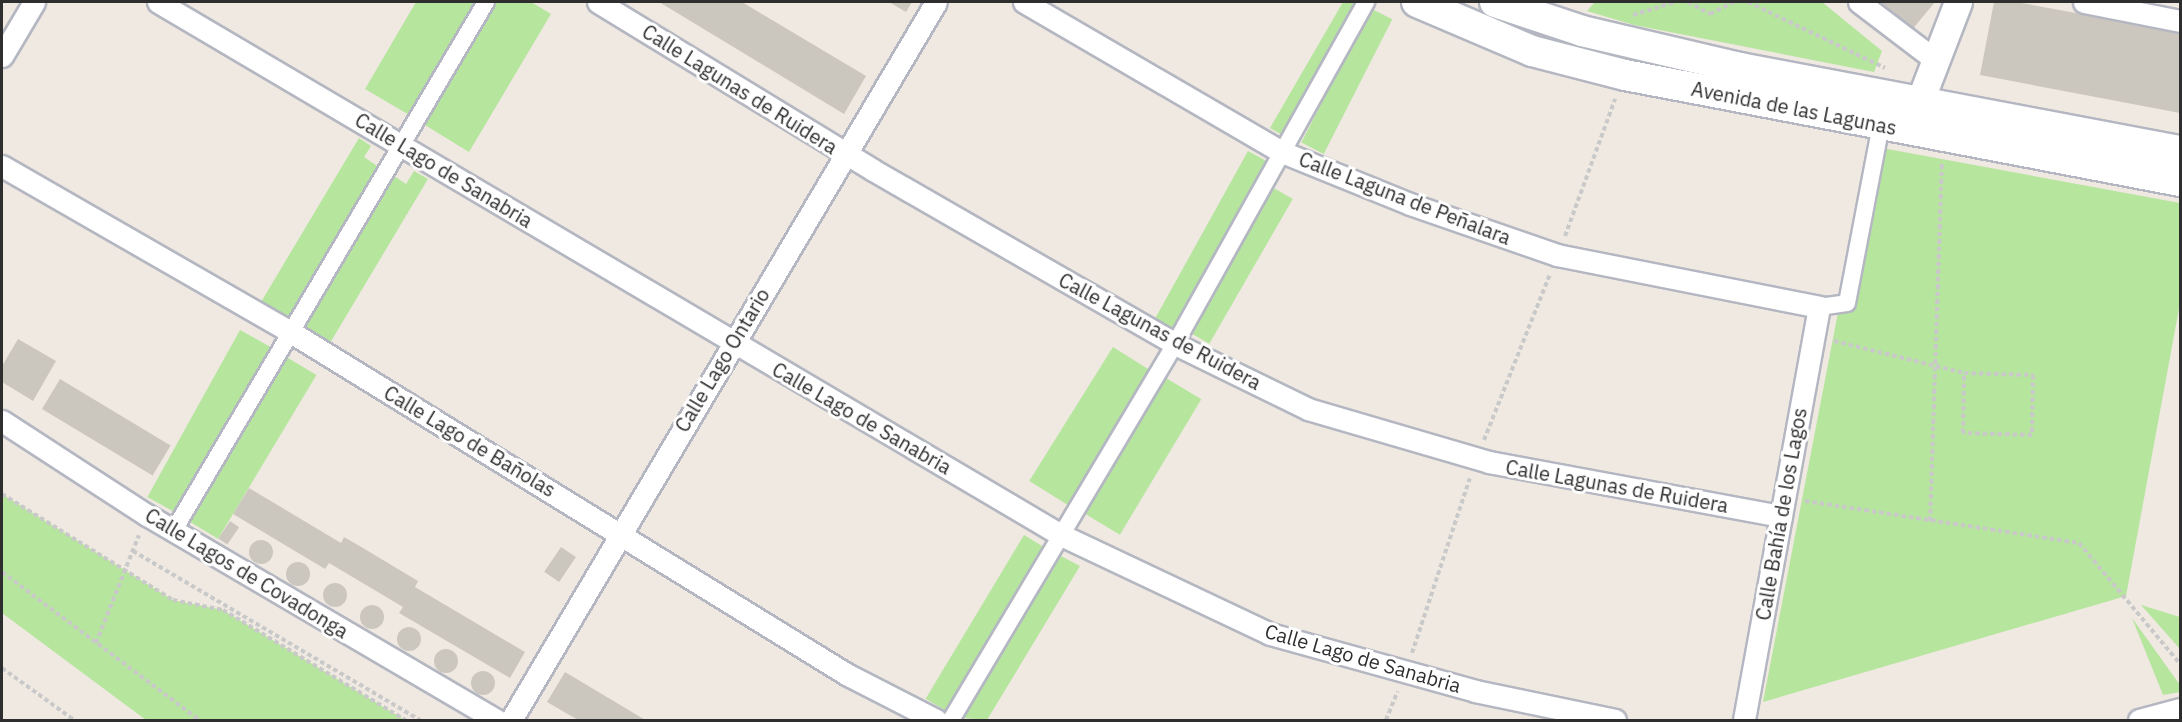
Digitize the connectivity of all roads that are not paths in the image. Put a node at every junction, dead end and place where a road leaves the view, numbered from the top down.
1 (34, 2) edge
2 (158, 2) edge
3 (486, 2) edge
4 (598, 2) edge
5 (936, 2) edge
6 (1024, 2) edge
7 (1366, 2) edge
8 (1417, 2) edge
9 (1495, 2) edge
10 (1859, 2) edge
11 (1958, 2) edge
12 (2084, 2) edge
13 (2181, 21) edge
14 (2, 56) edge
15 (1927, 78) junction
16 (1881, 125) junction
17 (401, 145) junction
18 (2181, 151) edge
19 (1282, 152) junction
20 (845, 154) junction
21 (2, 166) edge
22 (2181, 181) edge
23 (1819, 308) junction
24 (289, 331) junction
25 (733, 342) junction
26 (1175, 344) junction
27 (2, 421) edge
28 (1782, 507) junction
29 (174, 530) junction
30 (620, 533) junction
31 (1061, 535) junction
32 (2181, 709) edge
33 (497, 720) edge
34 (511, 720) edge
35 (936, 720) edge
36 (951, 720) edge
37 (1615, 720) edge
38 (1744, 720) edge
39 (2139, 720) edge

1 - 14 street
2 - 17 street, Calle Lago de Sanabria
3 - 17 street
4 - 20 street, Calle Lagunas de Ruidera
5 - 20 street, Calle Lago Ontario
6 - 19 street, Calle Laguna de Peñalara
7 - 19 street
8 - 16 main road, Avenida de las Lagunas
9 - 15 main road, Avenida de las Lagunas
10 - 15 street
11 - 15 street
12 - 13 street
15 - 18 main road, Avenida de las Lagunas
16 - 22 main road, Avenida de las Lagunas
16 - 23 street
17 - 24 street
17 - 25 street, Calle Lago de Sanabria
19 - 23 street, Calle Laguna de Peñalara
19 - 26 street
20 - 25 street, Calle Lago Ontario
20 - 26 street, Calle Lagunas de Ruidera
21 - 24 street, Calle Lago de Bañolas
23 - 28 street, Calle Bahía de los Lagos
24 - 29 street
24 - 30 street, Calle Lago de Bañolas
25 - 30 street, Calle Lago Ontario
25 - 31 street, Calle Lago de Sanabria
26 - 28 street, Calle Lagunas de Ruidera
26 - 31 street
27 - 29 street, Calle Lagos de Covadonga
28 - 38 street, Calle Bahía de los Lagos
29 - 33 street, Calle Lagos de Covadonga
30 - 34 street, Calle Lago Ontario
30 - 35 street, Calle Lago de Bañolas
31 - 36 street
31 - 37 street, Calle Lago de Sanabria
32 - 39 street

